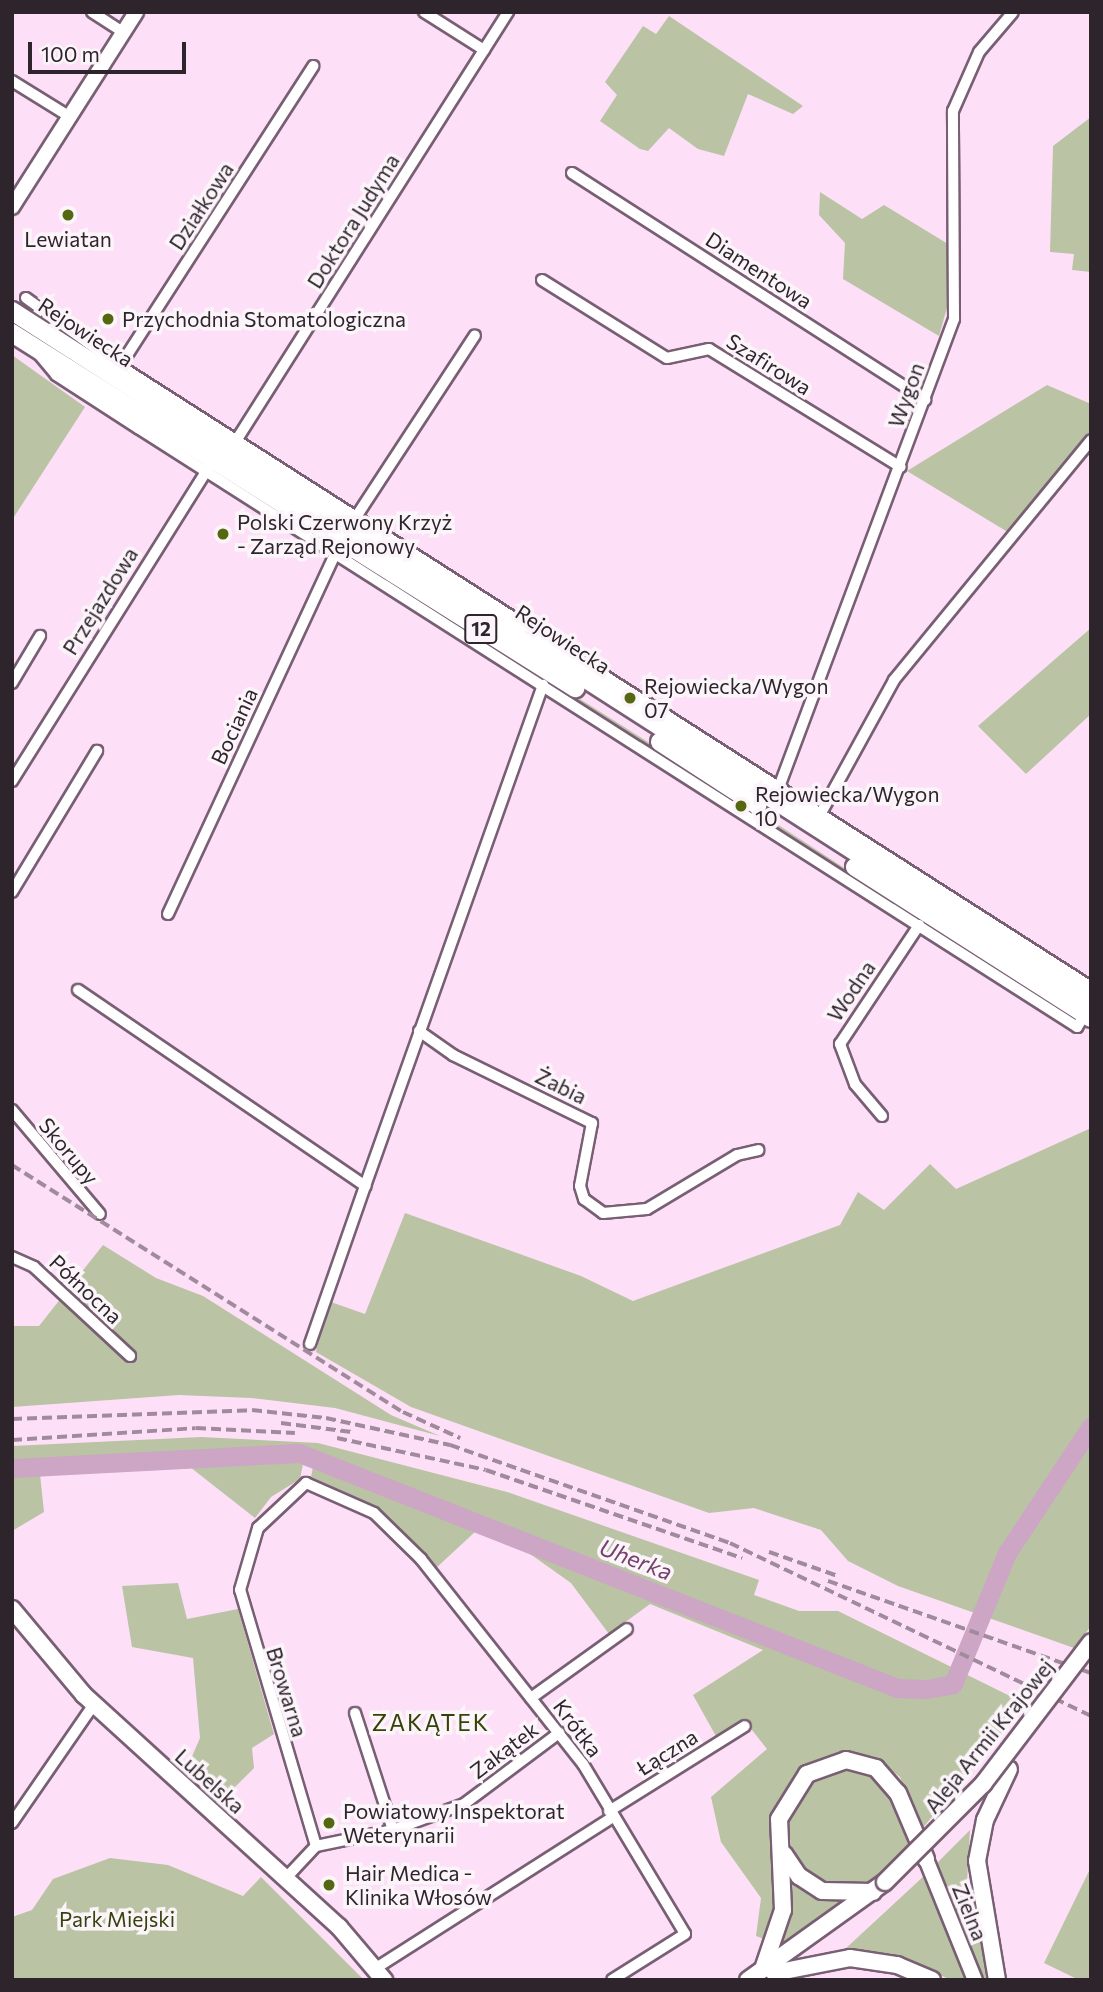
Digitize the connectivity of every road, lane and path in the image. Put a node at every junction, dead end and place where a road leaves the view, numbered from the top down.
1 (92, 12) edge
2 (136, 12) edge
3 (424, 12) edge
4 (508, 12) edge
5 (1013, 12) edge
6 (123, 33) junction
7 (484, 50) junction
8 (313, 66) dead end
9 (12, 81) edge
10 (70, 117) junction
11 (572, 173) dead end
12 (12, 207) edge
13 (542, 280) dead end
14 (26, 298) dead end
15 (12, 311) edge
16 (12, 333) edge
17 (475, 335) dead end
18 (120, 366) junction
19 (925, 400) junction
20 (1091, 440) edge
21 (222, 455) junction
22 (901, 467) junction
23 (356, 517) junction
24 (335, 555) junction
25 (40, 636) dead end
26 (12, 683) edge
27 (542, 685) junction
28 (97, 751) dead end
29 (12, 781) edge
30 (779, 787) junction
31 (821, 813) junction
32 (12, 892) edge
33 (169, 914) dead end
34 (919, 925) junction
35 (1091, 987) edge
36 (78, 990) dead end
37 (1086, 1015) edge
38 (419, 1031) junction
39 (12, 1110) edge
40 (883, 1116) dead end
41 (758, 1150) dead end
42 (365, 1186) junction
43 (100, 1214) dead end
44 (12, 1257) edge
45 (310, 1344) dead end
46 (130, 1356) dead end
47 (249, 1546) joint
48 (12, 1609) edge
49 (627, 1629) dead end
50 (1091, 1642) edge
51 (1091, 1658) edge
52 (531, 1698) junction
53 (94, 1704) junction
54 (355, 1713) dead end
55 (745, 1726) dead end
56 (559, 1733) junction
57 (1009, 1769) junction
58 (611, 1814) junction
59 (12, 1823) edge
60 (393, 1830) junction
61 (316, 1846) junction
62 (783, 1852) junction
63 (926, 1859) joint
64 (285, 1879) junction
65 (883, 1887) junction
66 (380, 1974) edge
67 (767, 1974) edge
68 (612, 1980) edge
69 (748, 1980) edge
70 (932, 1980) edge
71 (975, 1980) edge
72 (997, 1980) edge

1 - 6 street
2 - 6 street
3 - 7 street
4 - 7 street, Doktora Judyma
5 - 19 street, Wygon
6 - 10 street
7 - 21 street, Doktora Judyma
8 - 18 street, Działkowa
9 - 10 street
10 - 12 street
11 - 19 street, Diamentowa
13 - 22 street, Szafirowa
14 - 18 street
15 - 21 highway, Rejowiecka / 12
16 - 21 highway, Rejowiecka / 12
17 - 23 street
18 - 21 street
19 - 22 street, Wygon
20 - 31 street
21 - 23 street
21 - 24 street
21 - 29 street, Przejazdowa
21 - 37 highway, Rejowiecka / 12
22 - 30 street, Wygon
23 - 30 street
24 - 27 street
24 - 33 street, Bociania
25 - 26 street
27 - 34 street
27 - 38 street
28 - 32 street
30 - 31 street
31 - 35 street
34 - 37 street
34 - 40 street, Wodna
36 - 42 street
38 - 41 street, Żabia
38 - 42 street
39 - 43 street, Skorupy
42 - 45 street
44 - 46 street, Północna
47 - 52 street, Krótka
47 - 61 street, Browarna
48 - 53 main road, Lubelska
49 - 52 street
50 - 65 main road, Aleja Armii Krajowej, bridge
51 - 57 main road, Aleja Armii Krajowej
52 - 56 street, Krótka
53 - 59 street
53 - 64 main road, Lubelska
54 - 60 street
55 - 58 street, Łączna
56 - 58 street, Krótka
56 - 60 street, Zakątek
57 - 65 main road, Aleja Armii Krajowej
57 - 72 main road
58 - 66 street, Łączna
58 - 68 street, Krótka
60 - 61 street, Zakątek
61 - 64 street
62 - 63 main road
62 - 65 main road
62 - 67 main road
63 - 71 street, Zielna
64 - 66 main road, Lubelska
65 - 67 main road, Aleja Armii Krajowej
67 - 69 main road, Aleja Armii Krajowej
67 - 70 main road

